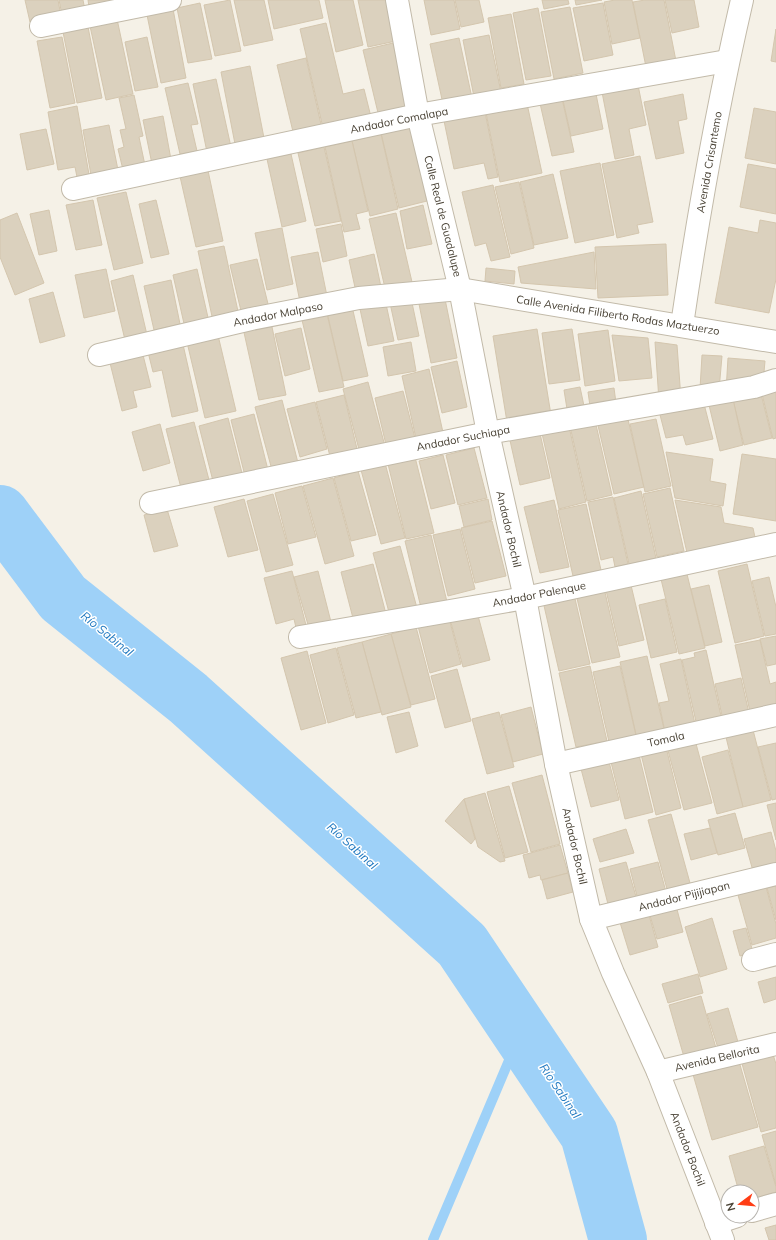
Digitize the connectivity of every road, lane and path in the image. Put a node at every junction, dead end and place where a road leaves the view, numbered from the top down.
1 (170, 0) edge
2 (397, 0) edge
3 (742, 0) edge
4 (41, 26) dead end
5 (727, 61) junction
6 (418, 115) junction
7 (73, 189) dead end
8 (460, 289) junction
9 (682, 325) junction
10 (776, 342) edge
11 (99, 355) dead end
12 (776, 380) edge
13 (488, 433) junction
14 (151, 502) dead end
15 (776, 544) edge
16 (525, 598) junction
17 (300, 637) dead end
18 (776, 715) edge
19 (556, 764) junction
20 (776, 874) edge
21 (591, 919) junction
22 (776, 954) edge
23 (753, 960) dead end
24 (776, 1044) edge
25 (658, 1072) junction
26 (776, 1204) edge
27 (760, 1209) edge
28 (728, 1224) edge
29 (720, 1231) edge

1 - 4 street
2 - 6 street, Calle Real de Guadalupe
3 - 5 street, Avenida Crisantemo
5 - 6 street, Andador Comalapa
5 - 9 street, Avenida Crisantemo
6 - 7 street, Andador Comalapa
6 - 8 street, Calle Real de Guadalupe
8 - 9 street, Calle Avenida Filiberto Rodas Maztuerzo
8 - 11 street, Andador Malpaso
8 - 13 street, Calle Real de Guadalupe
9 - 10 street, Calle Avenida Filiberto Rodas Maztuerzo
12 - 13 street, Andador Suchiapa
13 - 14 street, Andador Suchiapa
13 - 16 street, Andador Bochil
15 - 16 street, Andador Palenque
16 - 17 street, Andador Palenque
16 - 19 street, Andador Bochil
18 - 19 street, Tomala
19 - 21 street, Andador Bochil
20 - 21 street, Andador Pijijiapan
21 - 25 street, Andador Bochil
22 - 23 street
24 - 25 street, Avenida Bellorita
25 - 29 street, Andador Bochil
26 - 27 street
28 - 29 street

